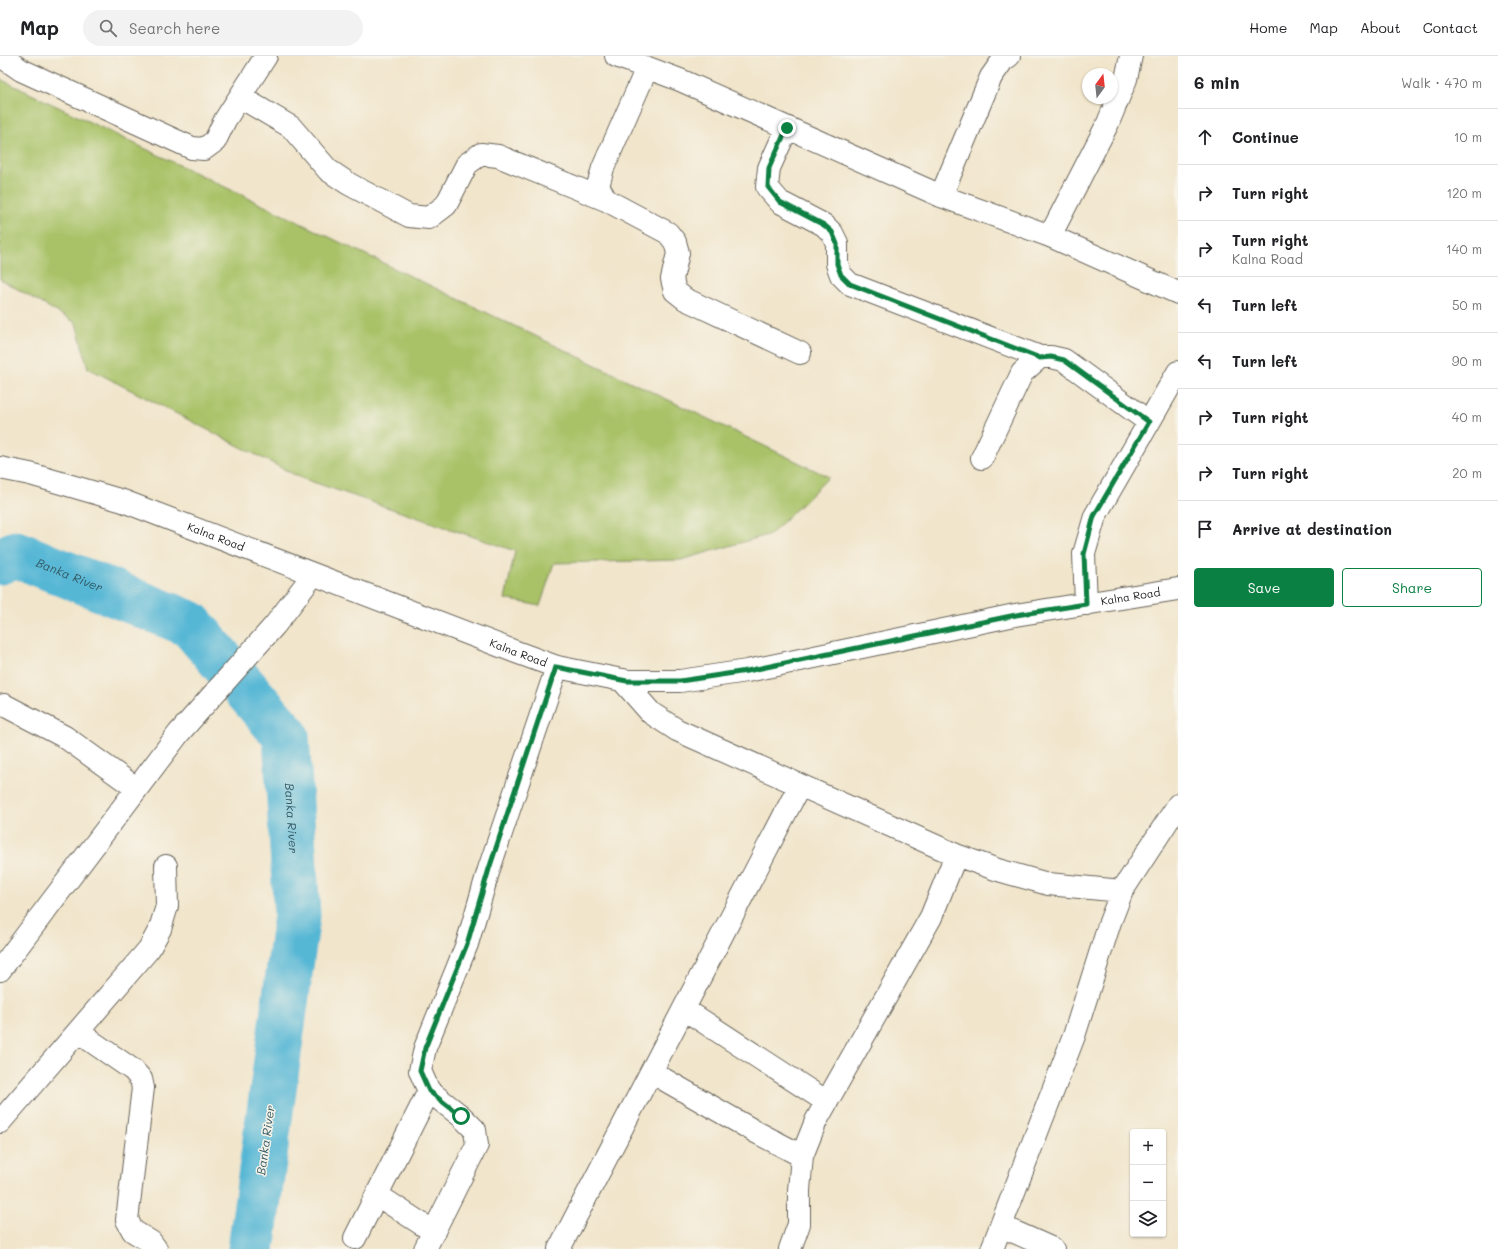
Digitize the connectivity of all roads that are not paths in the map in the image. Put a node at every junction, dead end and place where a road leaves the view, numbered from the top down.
1 (1, 56) edge
2 (266, 56) edge
3 (616, 56) edge
4 (1009, 56) edge
5 (1131, 56) edge
6 (647, 68) junction
7 (240, 97) junction
8 (787, 128) junction
9 (942, 196) junction
10 (606, 200) junction
11 (1050, 236) junction
12 (1178, 293) edge
13 (800, 353) dead end
14 (1040, 358) junction
15 (1178, 372) edge
16 (1149, 422) junction
17 (982, 458) dead end
18 (0, 468) edge
19 (314, 575) junction
20 (1178, 589) edge
21 (1086, 604) junction
22 (556, 667) junction
23 (622, 680) junction
24 (4, 704) dead end
25 (800, 785) junction
26 (136, 788) junction
27 (1178, 805) edge
28 (956, 855) junction
29 (166, 866) dead end
30 (1122, 891) junction
31 (0, 970) edge
32 (684, 1009) junction
33 (78, 1032) junction
34 (651, 1072) junction
35 (429, 1091) junction
36 (827, 1102) junction
37 (0, 1122) edge
38 (802, 1156) junction
39 (377, 1195) junction
40 (1001, 1226) junction
41 (355, 1238) dead end
42 (430, 1241) edge
43 (156, 1249) edge
44 (559, 1249) edge
45 (790, 1249) edge
46 (992, 1249) edge
47 (1053, 1249) edge

1 - 7 street
2 - 7 street
3 - 6 street
4 - 9 street
5 - 11 street
6 - 8 street
6 - 10 street
7 - 10 street
8 - 9 street
8 - 14 street
9 - 11 street
10 - 13 street
11 - 12 street
14 - 16 street
14 - 17 street
15 - 16 street
16 - 21 street
18 - 19 street, Kalna Road
19 - 22 street, Kalna Road
19 - 26 street
20 - 21 street, Kalna Road
21 - 23 street, Kalna Road
22 - 23 street, Kalna Road
22 - 35 street
23 - 25 street
24 - 26 street
25 - 28 street
25 - 32 street
26 - 31 street
27 - 30 street
28 - 30 street
28 - 36 street
29 - 33 street
30 - 40 street
32 - 34 street
32 - 36 street
33 - 37 street
33 - 43 street
34 - 38 street
34 - 44 street
35 - 39 street
35 - 42 street
36 - 38 street
38 - 45 street
39 - 41 street
39 - 42 street
40 - 46 street
40 - 47 street

